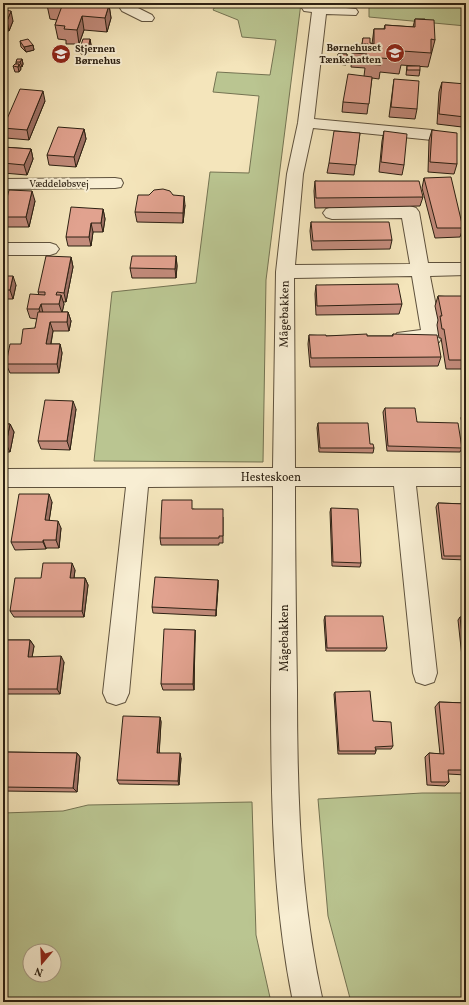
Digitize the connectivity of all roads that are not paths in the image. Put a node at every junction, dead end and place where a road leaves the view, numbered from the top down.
1 (128, 3) edge
2 (315, 6) edge
3 (351, 12) dead end
4 (147, 18) dead end
5 (306, 123) junction
6 (432, 135) edge
7 (295, 174) junction
8 (115, 183) dead end
9 (3, 184) edge
10 (332, 213) dead end
11 (3, 249) edge
12 (50, 249) dead end
13 (466, 269) edge
14 (420, 270) junction
15 (284, 272) junction
16 (384, 338) edge
17 (284, 476) junction
18 (404, 477) junction
19 (466, 477) edge
20 (3, 478) edge
21 (138, 478) junction
22 (425, 673) dead end
23 (116, 693) dead end
24 (308, 1002) edge

1 - 4 street
2 - 3 street
2 - 5 street, Mågebakken
2 - 7 street, Mågebakken
5 - 6 street
5 - 7 street, Mågebakken
7 - 15 street, Mågebakken
8 - 9 street, Væddeløbsvej
10 - 14 street
11 - 12 street
13 - 14 street, Mågebakken
14 - 15 street, Mågebakken
14 - 16 street
15 - 17 street, Mågebakken
17 - 18 street, Hesteskoen
17 - 21 street, Hesteskoen
17 - 24 street, Mågebakken
18 - 19 street, Hesteskoen
18 - 22 street
20 - 21 street, Hesteskoen
21 - 23 street

